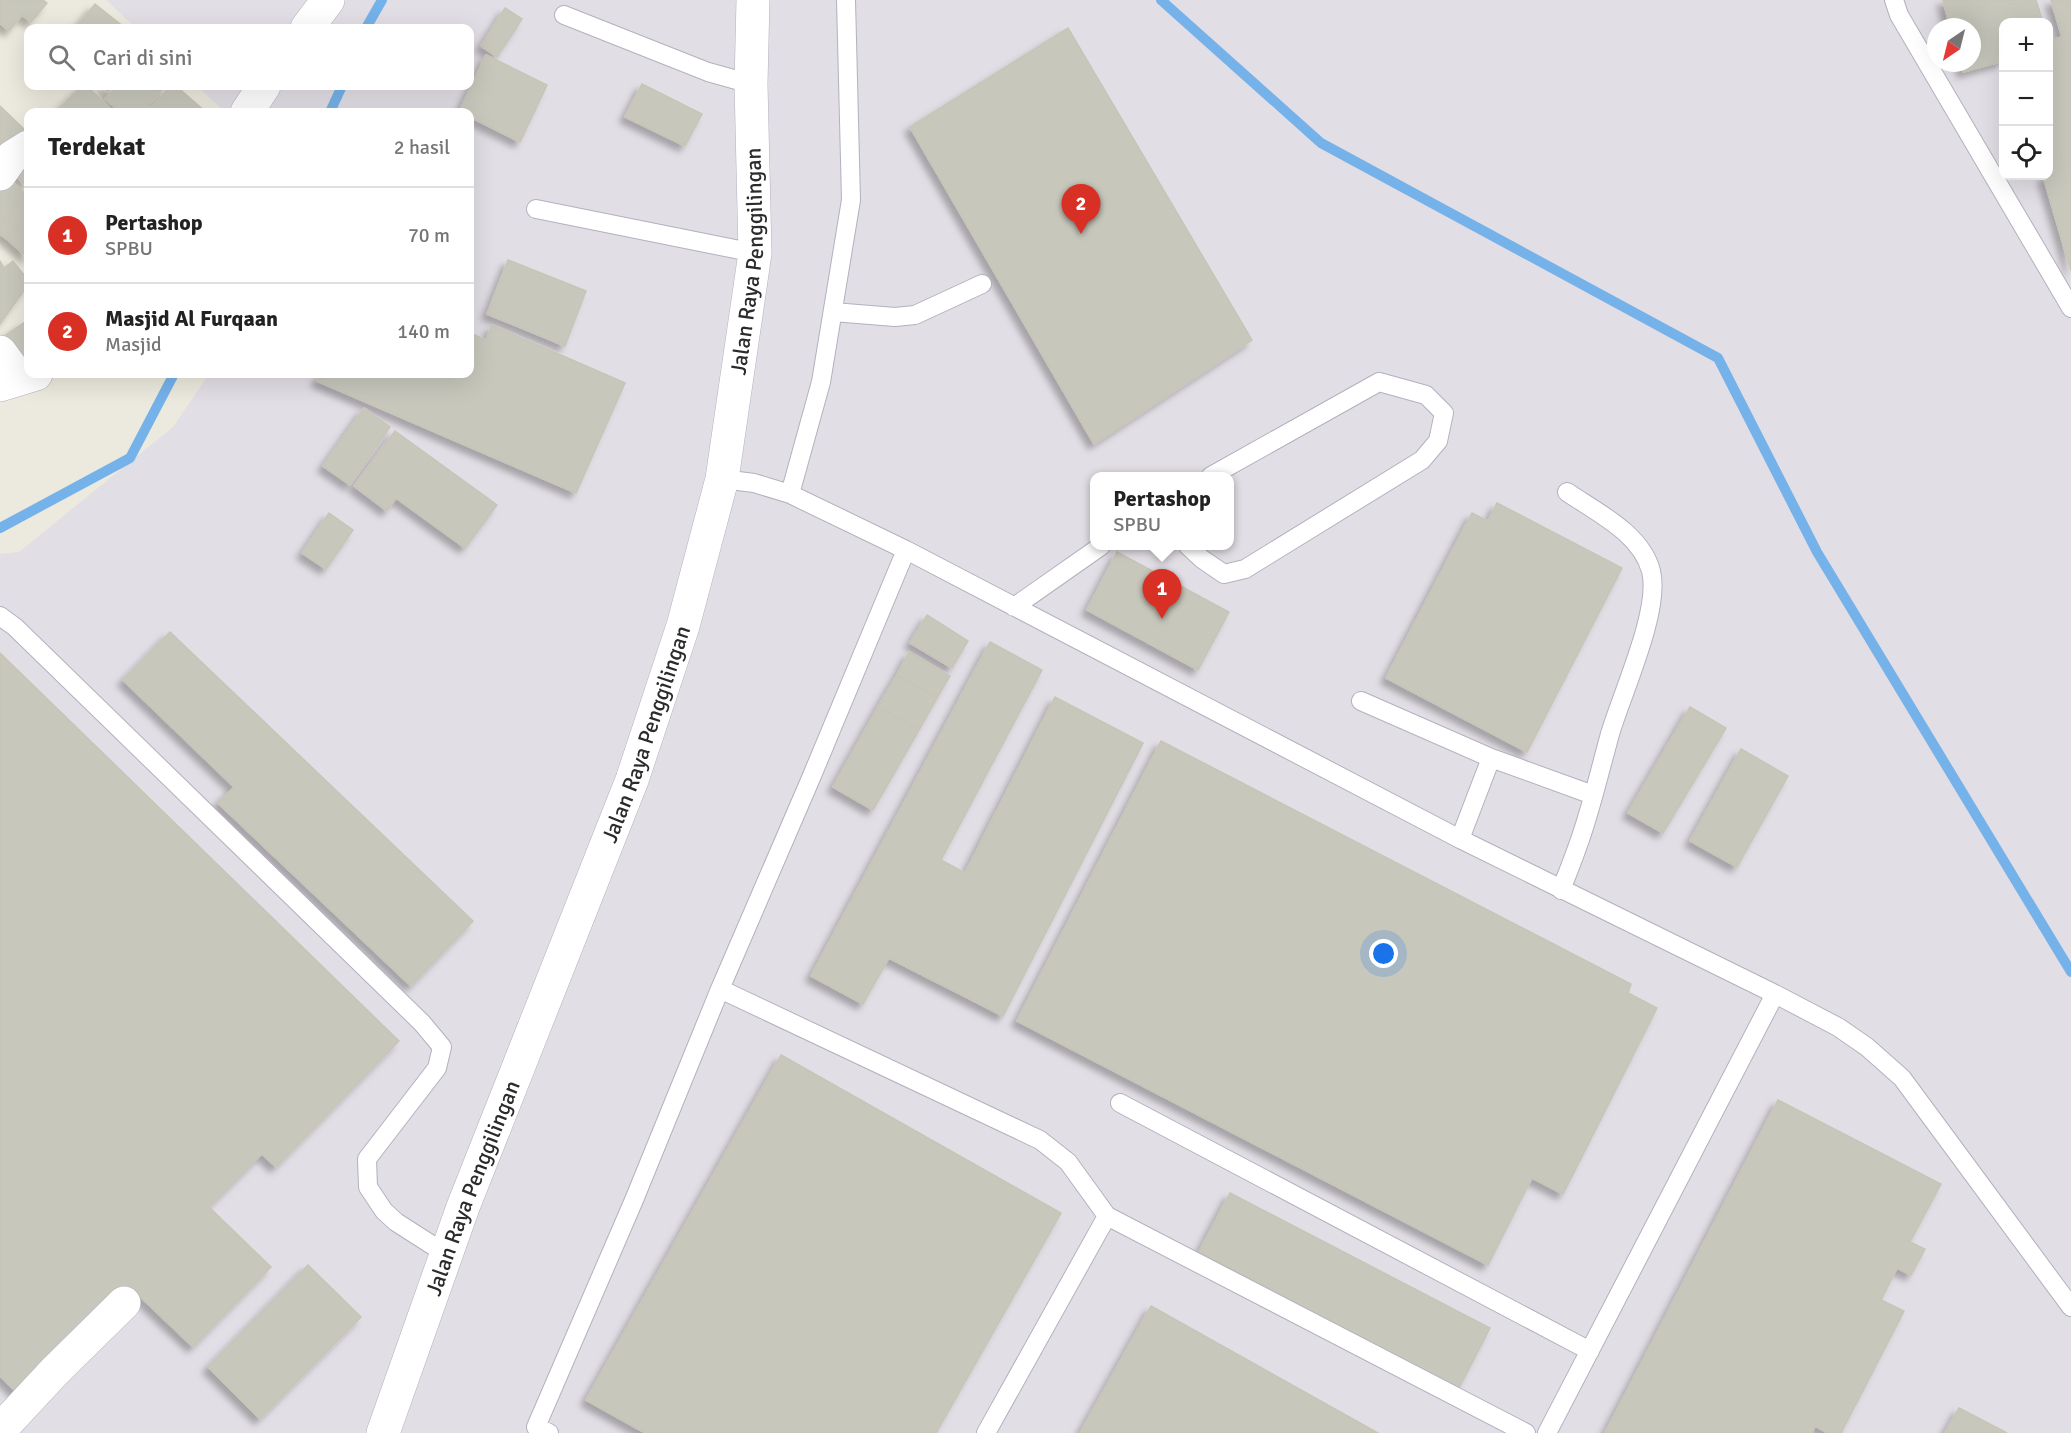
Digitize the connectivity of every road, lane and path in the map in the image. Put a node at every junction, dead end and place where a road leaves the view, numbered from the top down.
1 (328, 0) edge
2 (753, 0) edge
3 (846, 0) edge
4 (1894, 0) edge
5 (564, 15) dead end
6 (310, 24) edge
7 (751, 84) junction
8 (261, 90) edge
9 (250, 108) edge
10 (24, 150) edge
11 (0, 174) edge
12 (536, 209) dead end
13 (755, 253) junction
14 (982, 284) dead end
15 (2071, 307) edge
16 (833, 312) junction
17 (1220, 472) edge
18 (722, 479) junction
19 (1566, 492) dead end
20 (790, 494) junction
21 (906, 550) junction
22 (1095, 550) edge
23 (1192, 550) edge
24 (1014, 607) junction
25 (0, 616) edge
26 (1361, 701) dead end
27 (1491, 758) junction
28 (1593, 795) junction
29 (1460, 839) junction
30 (1561, 890) junction
31 (720, 989) junction
32 (1775, 994) junction
33 (1120, 1103) dead end
34 (1107, 1216) junction
35 (446, 1254) junction
36 (124, 1304) dead end
37 (2071, 1306) edge
38 (1590, 1351) junction
39 (0, 1430) edge
40 (540, 1431) edge
41 (383, 1433) edge
42 (986, 1433) edge
43 (1526, 1433) edge
44 (1547, 1433) edge

1 - 6 street
2 - 7 street, Jalan Raya Penggilingan
3 - 16 lane
4 - 15 lane
5 - 7 lane
7 - 13 street, Jalan Raya Penggilingan
8 - 9 street
10 - 11 street
12 - 13 lane
13 - 18 street, Jalan Raya Penggilingan
14 - 16 lane
16 - 20 lane
17 - 23 lane
18 - 20 lane
18 - 35 street, Jalan Raya Penggilingan
19 - 28 lane
20 - 21 lane
21 - 24 lane
21 - 31 lane
22 - 24 lane
24 - 29 lane
25 - 35 lane
26 - 27 lane
27 - 28 lane
27 - 29 lane
28 - 30 lane
29 - 30 lane
30 - 32 lane
31 - 34 lane
31 - 40 lane
32 - 37 lane
32 - 38 lane
33 - 38 lane
34 - 42 lane
34 - 43 lane
35 - 41 street, Jalan Raya Penggilingan
36 - 39 street
38 - 44 lane

